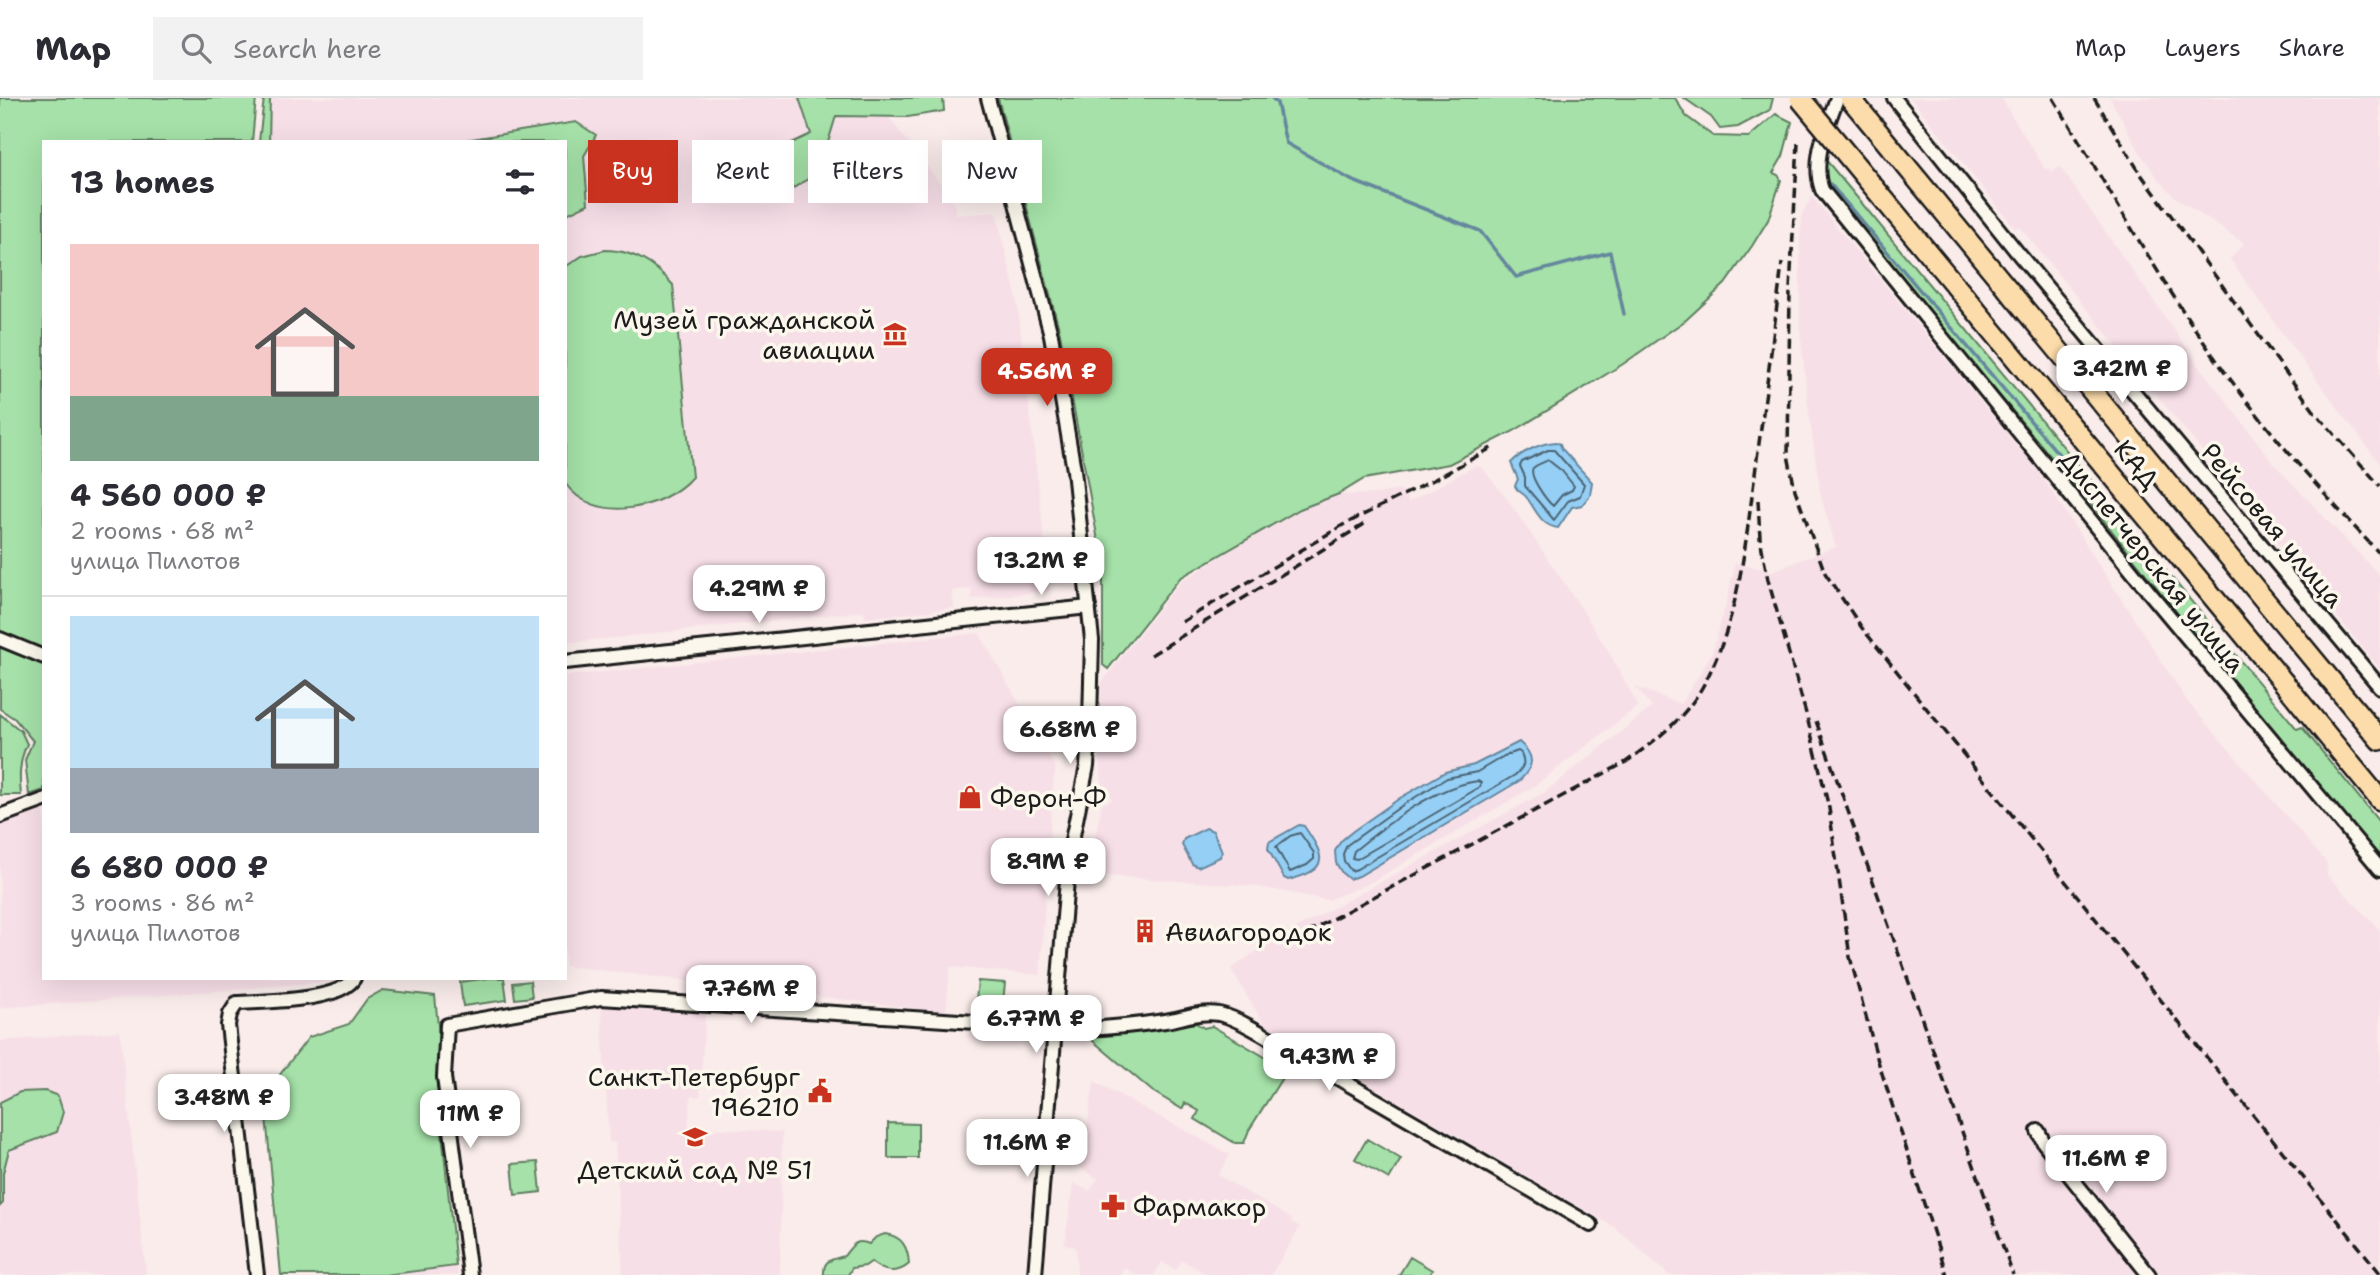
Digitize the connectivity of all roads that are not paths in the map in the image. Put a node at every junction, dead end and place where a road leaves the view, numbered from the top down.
1 (988, 98) edge
2 (1800, 98) edge
3 (1838, 98) edge
4 (1850, 98) edge
5 (1894, 98) edge
6 (1089, 607) junction
7 (0, 639) edge
8 (42, 656) edge
9 (567, 662) edge
10 (2380, 687) edge
11 (2380, 740) edge
12 (2380, 800) edge
13 (42, 801) edge
14 (0, 816) edge
15 (2380, 869) edge
16 (352, 980) edge
17 (1055, 1028) junction
18 (2038, 1131) dead end
19 (1591, 1226) dead end
20 (257, 1275) edge
21 (470, 1275) edge
22 (1035, 1275) edge
23 (2149, 1275) edge

1 - 6 street
2 - 12 highway, КАД, bridge
3 - 15 street, Диспетчерская улица
4 - 11 highway, КАД
5 - 10 street, Рейсовая улица
6 - 9 street
6 - 17 street
7 - 8 street
13 - 14 street
16 - 20 street
17 - 19 street
17 - 21 street
17 - 22 street
18 - 23 street

